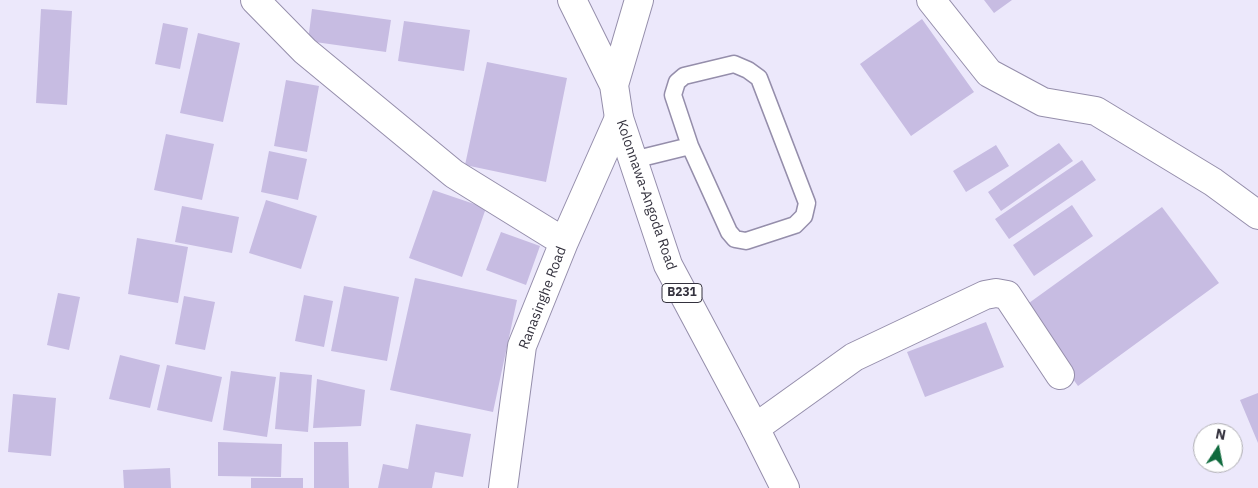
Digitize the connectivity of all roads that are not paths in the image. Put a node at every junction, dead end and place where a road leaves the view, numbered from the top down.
1 (256, 0) edge
2 (572, 0) edge
3 (638, 0) edge
4 (931, 0) edge
5 (614, 85) junction
6 (619, 118) junction
7 (690, 146) junction
8 (633, 160) junction
9 (1258, 215) edge
10 (564, 242) junction
11 (1060, 375) dead end
12 (755, 428) junction
13 (503, 488) edge
14 (785, 488) edge

1 - 10 street
2 - 5 street, Kolonnawa-Angoda Road / B231
3 - 5 street, Kolonnawa-Angoda Road / B231
4 - 9 street
5 - 6 street, Kolonnawa-Angoda Road / B231
6 - 8 street, Kolonnawa-Angoda Road / B231
6 - 10 street, Ranasinghe Road
7 - 7 lane
7 - 8 lane
8 - 12 street, Kolonnawa-Angoda Road / B231
10 - 13 street, Ranasinghe Road
11 - 12 street
12 - 14 street, Kolonnawa-Angoda Road / B231

